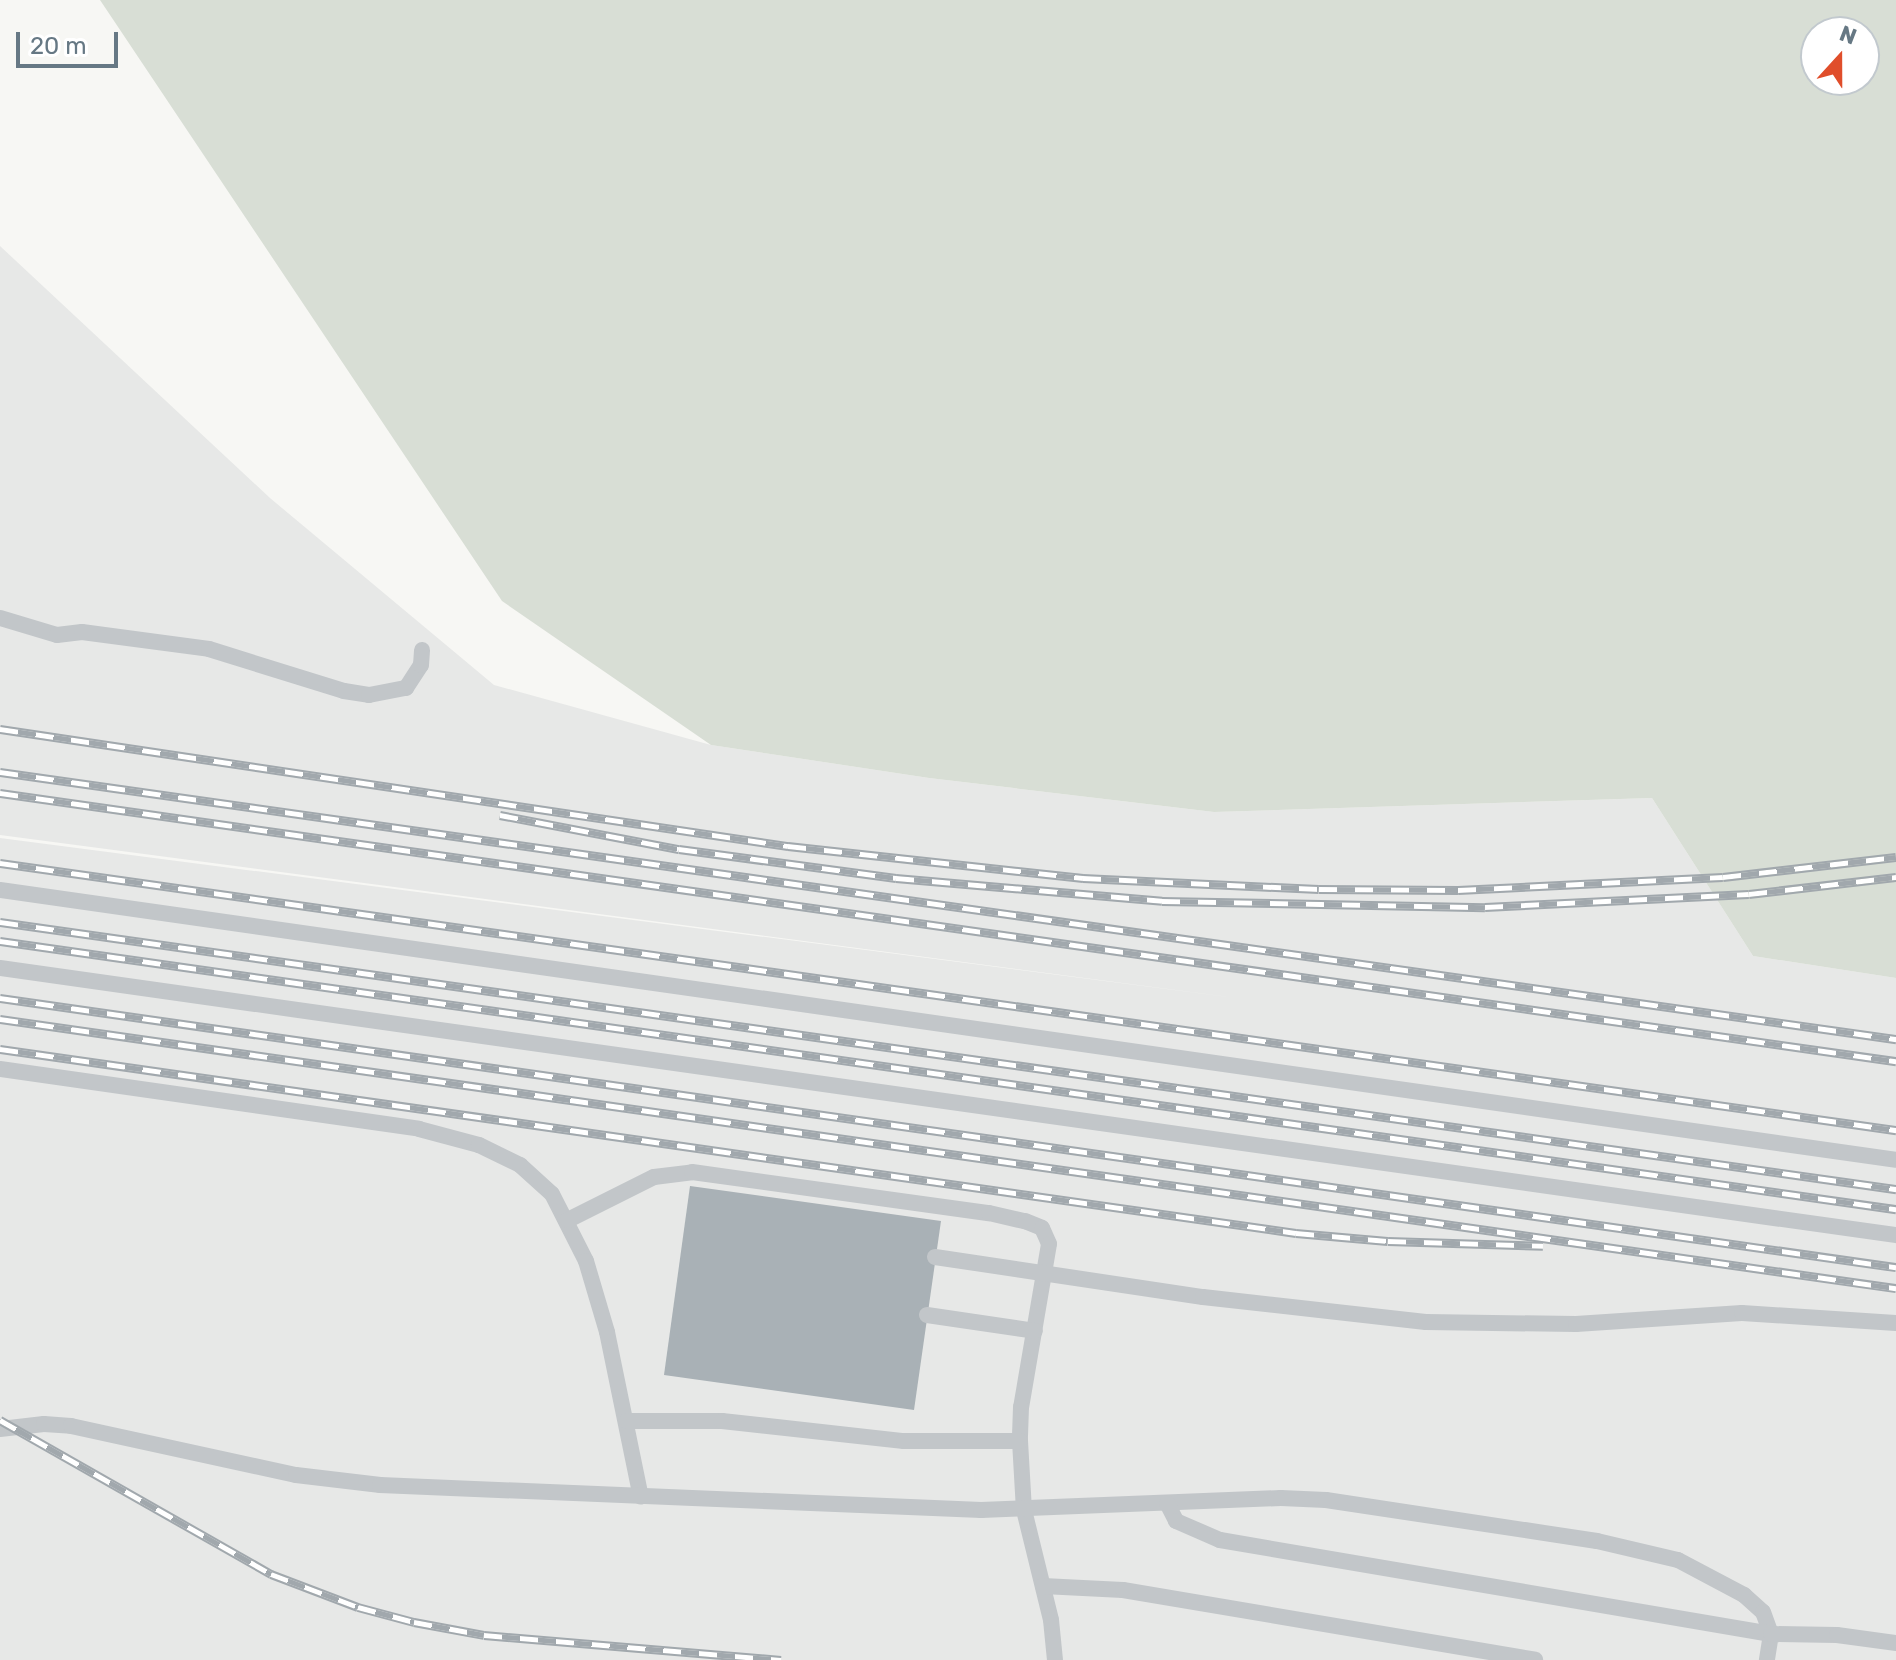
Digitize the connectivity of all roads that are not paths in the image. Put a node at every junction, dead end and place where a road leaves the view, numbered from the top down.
1 (0, 618) edge
2 (422, 650) dead end
3 (0, 890) edge
4 (0, 968) edge
5 (0, 1069) edge
6 (1896, 1160) edge
7 (568, 1220) junction
8 (1896, 1235) edge
9 (935, 1257) dead end
10 (1044, 1274) junction
11 (927, 1315) dead end
12 (1896, 1323) edge
13 (1035, 1331) junction
14 (627, 1421) junction
15 (0, 1429) edge
16 (1020, 1441) junction
17 (641, 1497) junction
18 (1167, 1503) junction
19 (1024, 1510) junction
20 (1043, 1586) junction
21 (1771, 1634) junction
22 (1896, 1643) edge
23 (1055, 1660) edge
24 (1535, 1660) edge
25 (1767, 1660) edge

1 - 2 lane
3 - 6 lane
4 - 8 lane
5 - 7 lane
7 - 10 lane
7 - 14 lane
9 - 10 lane
10 - 12 lane
10 - 13 lane
11 - 13 lane
13 - 16 lane
14 - 16 lane
14 - 17 lane
15 - 17 lane
16 - 19 lane
17 - 19 lane
18 - 19 lane
18 - 21 lane
18 - 21 lane
19 - 20 lane
20 - 23 lane
20 - 24 lane
21 - 22 lane
21 - 25 lane

